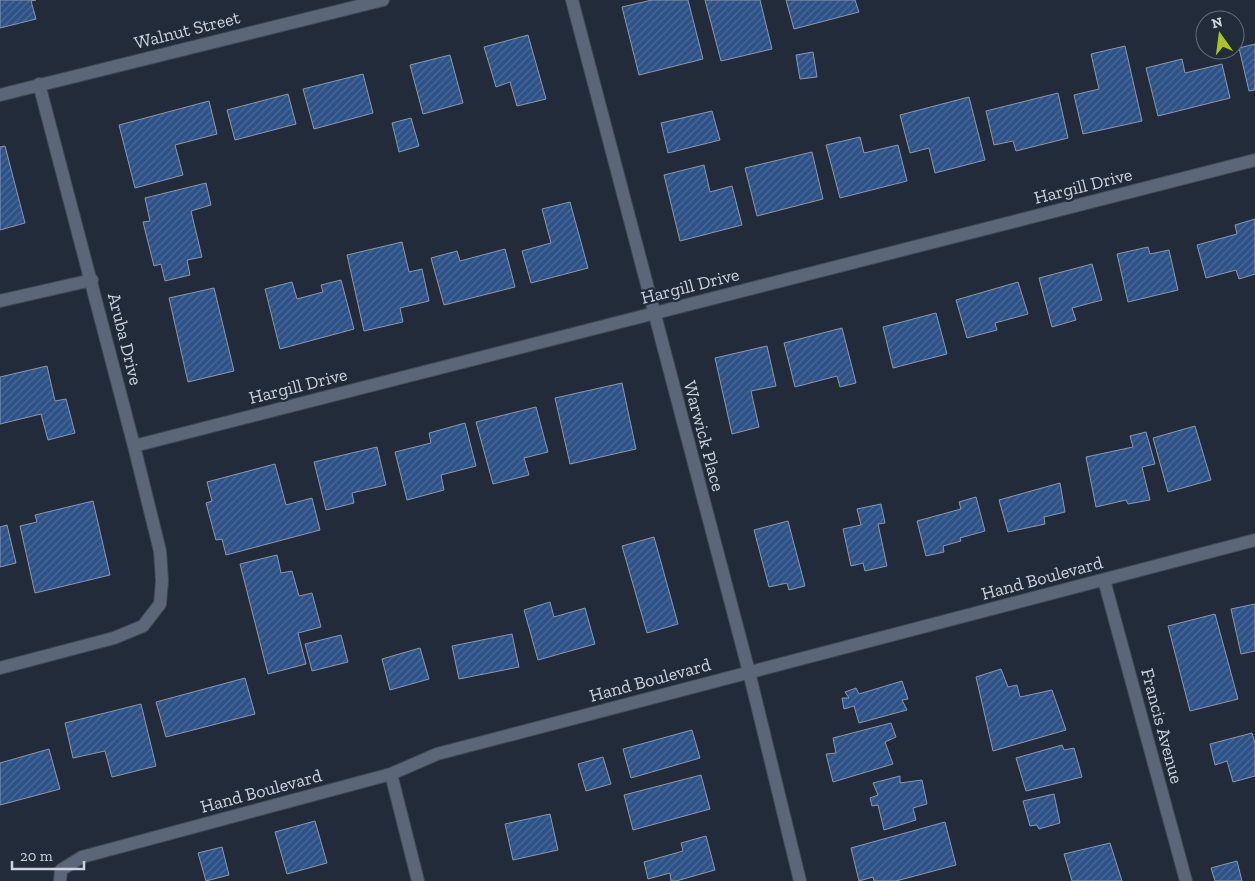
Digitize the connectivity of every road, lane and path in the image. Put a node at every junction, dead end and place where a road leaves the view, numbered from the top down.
1 (383, 0) edge
2 (572, 0) edge
3 (38, 84) junction
4 (0, 95) edge
5 (1255, 160) edge
6 (92, 280) junction
7 (0, 301) edge
8 (653, 313) junction
9 (134, 446) junction
10 (1255, 540) edge
11 (1104, 580) junction
12 (0, 668) edge
13 (749, 672) junction
14 (391, 774) junction
15 (61, 876) edge
16 (418, 881) edge
17 (800, 881) edge
18 (1186, 881) edge

1 - 3 street, Walnut Street
2 - 8 street, Warwick Place
3 - 4 street, Walnut Street
3 - 6 street, Aruba Drive
5 - 8 street, Hargill Drive
6 - 7 street
6 - 9 street, Aruba Drive
8 - 9 street, Hargill Drive
8 - 13 street, Warwick Place
9 - 12 street, Aruba Drive
10 - 11 street, Hand Boulevard
11 - 13 street, Hand Boulevard
11 - 18 street, Francis Avenue
13 - 14 street, Hand Boulevard
13 - 17 street, Warwick Place
14 - 15 street, Hand Boulevard
14 - 16 street

